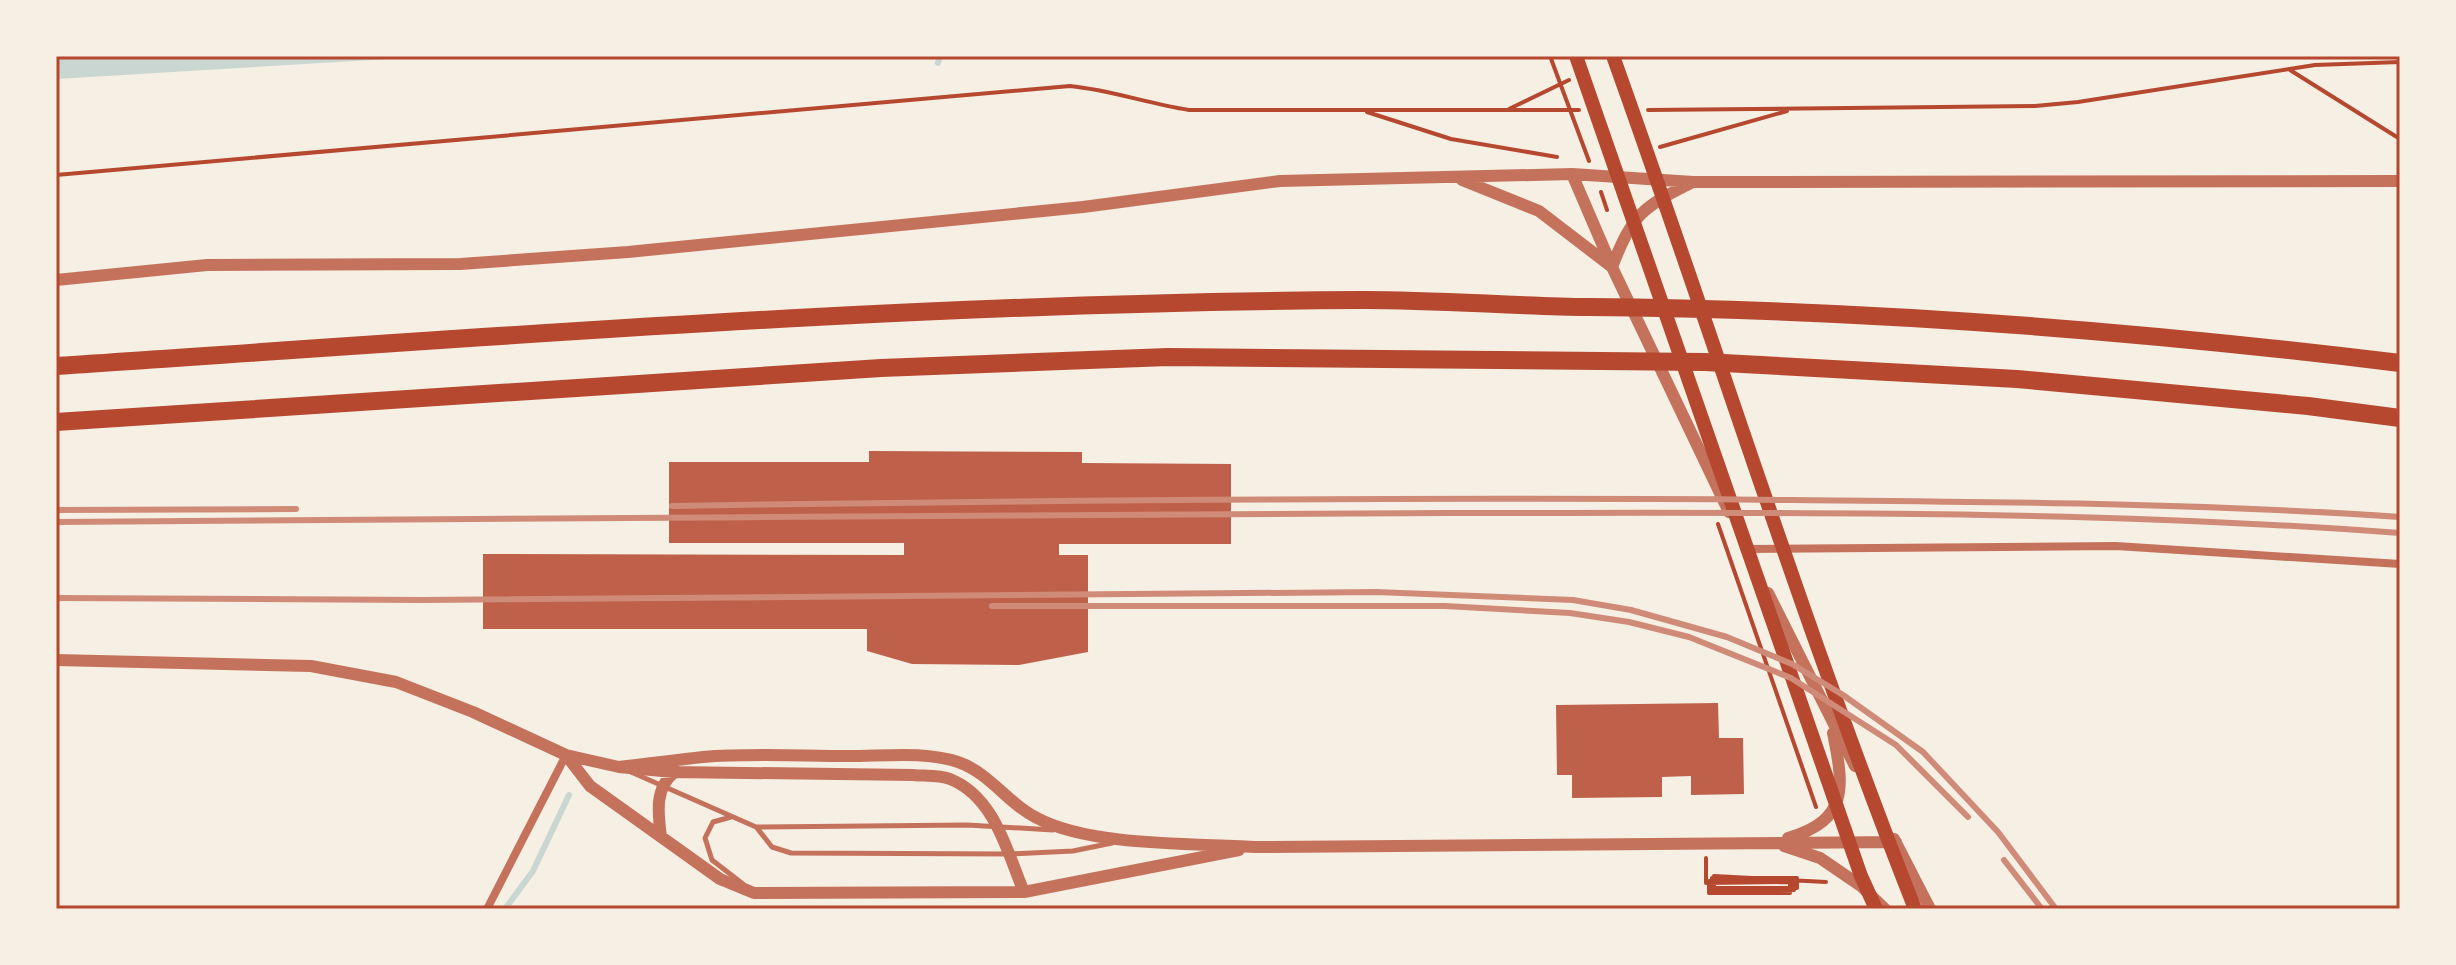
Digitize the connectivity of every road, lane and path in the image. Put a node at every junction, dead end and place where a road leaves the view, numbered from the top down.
1 (1576, 56) edge
2 (1613, 56) edge
3 (2400, 62) edge
4 (2288, 69) junction
5 (1583, 74) junction
6 (1793, 109) junction
7 (1507, 110) junction
8 (1581, 110) dead end
9 (1640, 110) dead end
10 (1362, 111) junction
11 (2400, 139) edge
12 (1660, 147) dead end
13 (1590, 156) dead end
14 (1576, 157) dead end
15 (1563, 158) dead end
16 (1572, 174) junction
17 (56, 175) edge
18 (1456, 177) junction
19 (2400, 181) edge
20 (1693, 182) junction
21 (1612, 267) junction
22 (56, 280) edge
23 (2400, 363) edge
24 (56, 366) edge
25 (2400, 418) edge
26 (56, 422) edge
27 (1746, 549) junction
28 (2400, 564) edge
29 (56, 660) edge
30 (1830, 719) junction
31 (566, 755) junction
32 (706, 757) junction
33 (619, 767) junction
34 (673, 772) junction
35 (663, 786) junction
36 (732, 817) junction
37 (756, 827) junction
38 (998, 827) junction
39 (1065, 831) junction
40 (661, 837) junction
41 (1132, 839) junction
42 (1896, 842) junction
43 (1774, 843) junction
44 (1706, 844) junction
45 (1258, 847) junction
46 (1008, 854) junction
47 (1828, 882) dead end
48 (1024, 892) junction
49 (754, 893) junction
50 (487, 909) edge
51 (1876, 909) edge
52 (1885, 909) edge
53 (1915, 909) edge
54 (1930, 909) edge

1 - 5 main road
2 - 53 main road
3 - 4 path
4 - 6 path
4 - 11 path
5 - 7 path
5 - 51 main road
6 - 9 path
6 - 12 path
7 - 8 path
7 - 10 path
10 - 15 path
10 - 17 path
13 - 14 path
16 - 18 street
16 - 20 street
16 - 21 street
18 - 21 street
18 - 22 street
19 - 20 street
20 - 21 street
21 - 27 street
23 - 24 highway
25 - 26 highway
27 - 28 street
27 - 30 street
29 - 31 street
30 - 42 street
30 - 43 street
31 - 33 street
31 - 40 street
31 - 50 street
32 - 33 street
32 - 34 street
32 - 39 street
33 - 34 street
33 - 35 lane
34 - 35 street
34 - 38 street
35 - 36 lane
35 - 40 street
36 - 37 lane
36 - 49 lane
37 - 38 lane
37 - 46 lane
38 - 39 lane
38 - 46 street
39 - 41 street
40 - 49 street
41 - 45 street
41 - 46 lane
42 - 43 street
42 - 54 street
43 - 44 street
43 - 52 street
44 - 45 street
44 - 47 path
45 - 48 street
46 - 48 street
48 - 49 street

